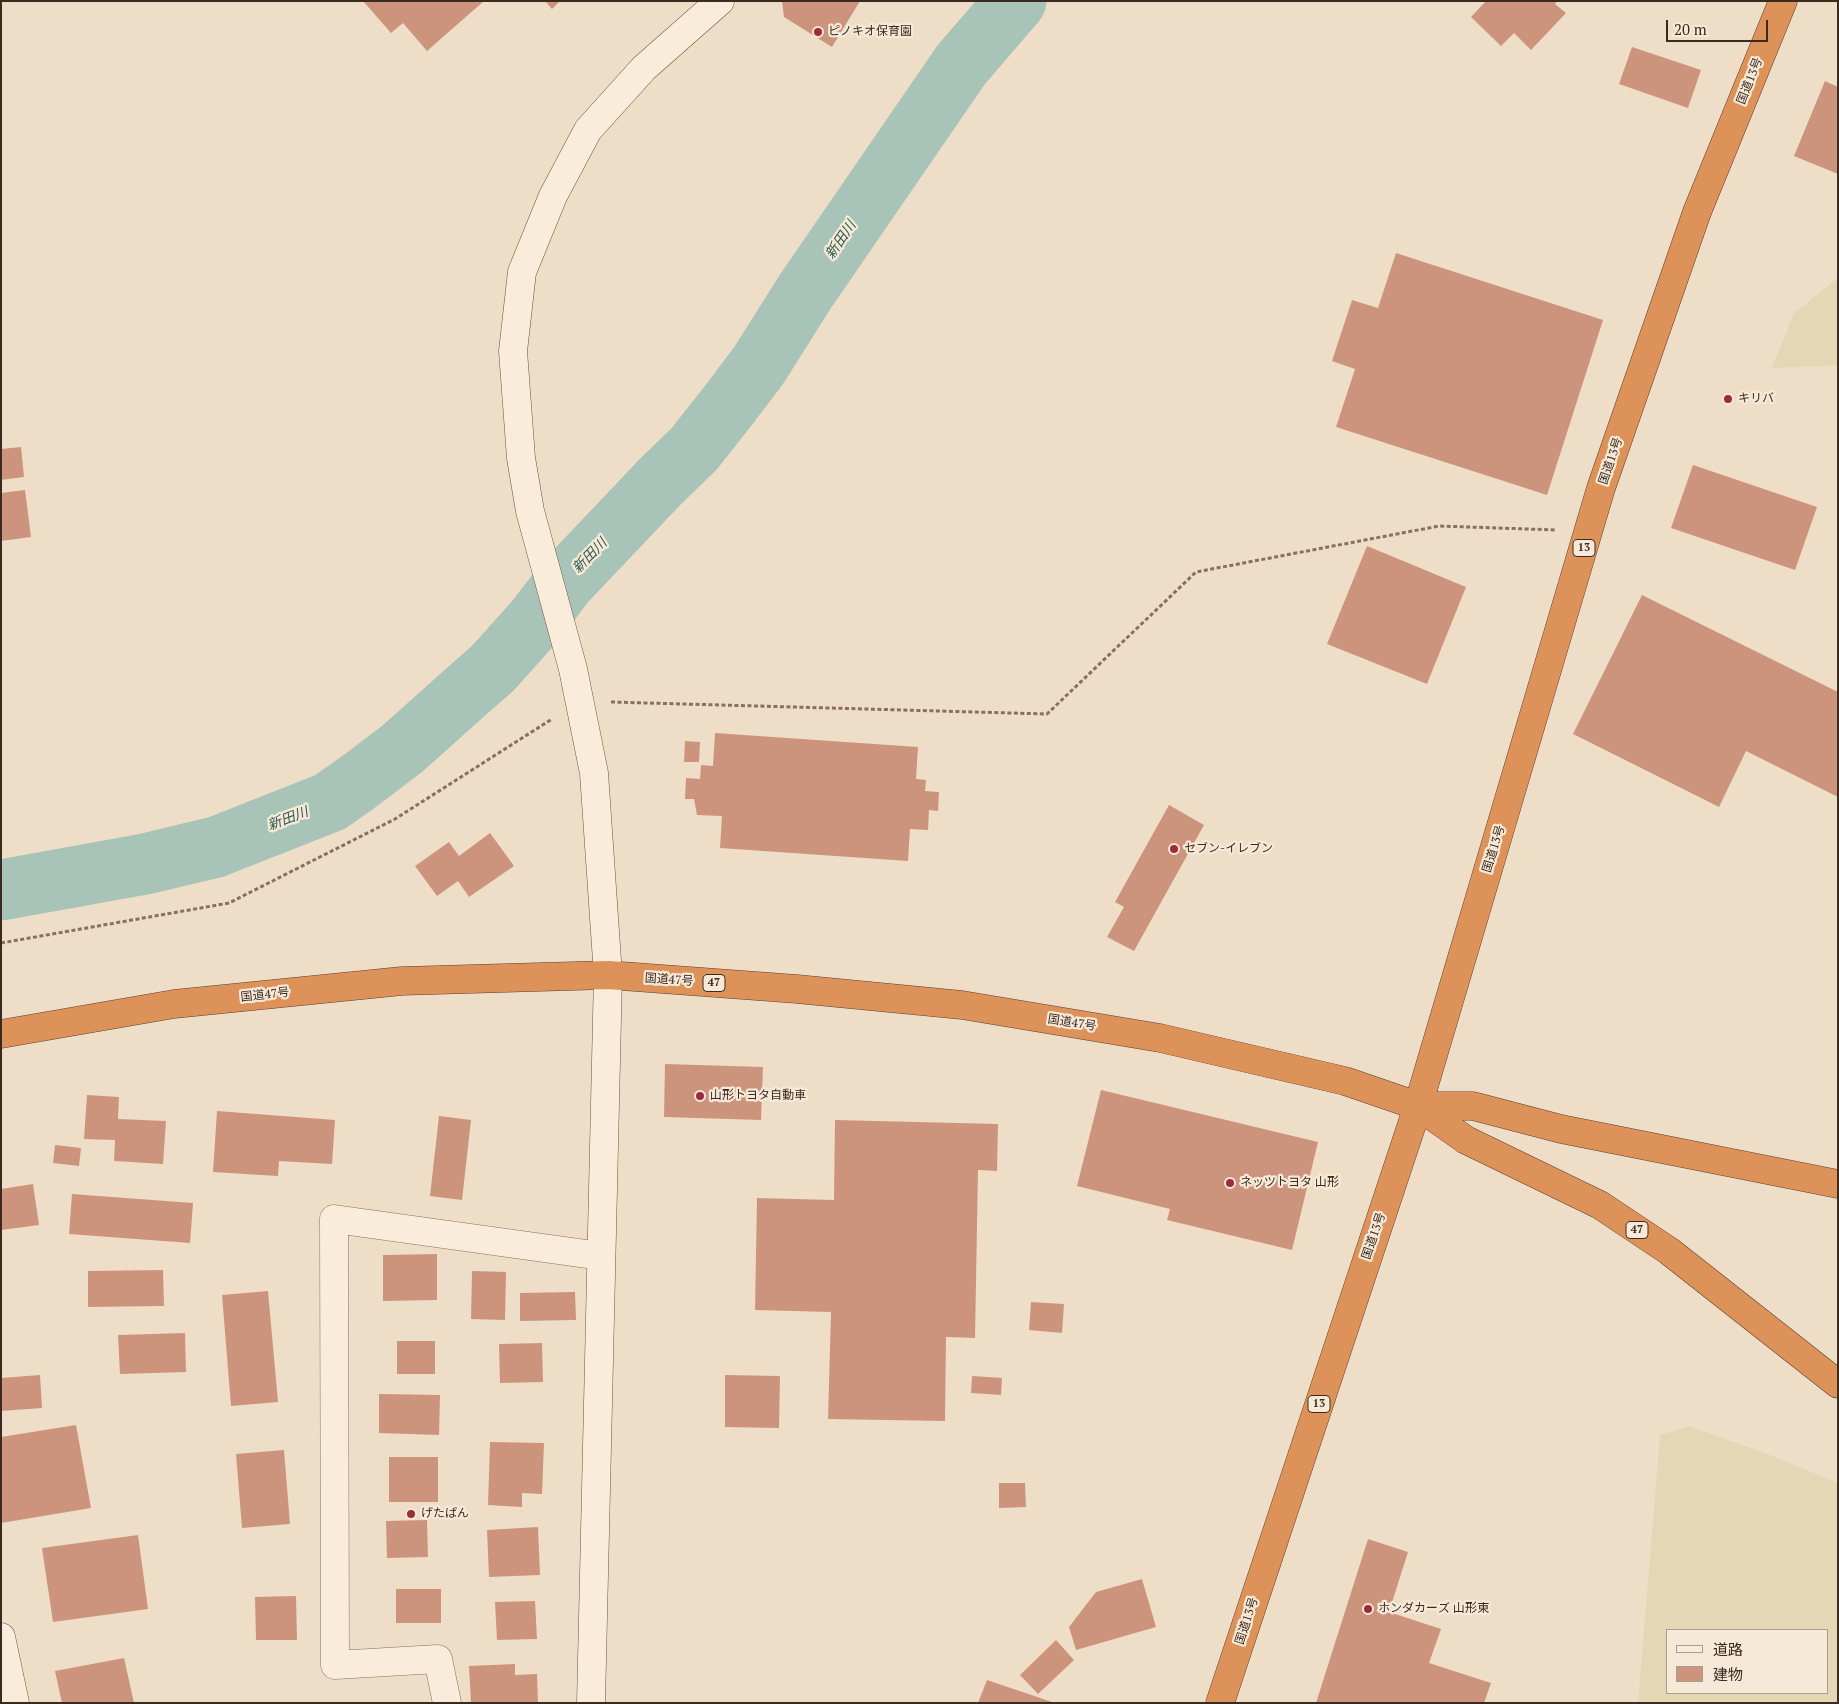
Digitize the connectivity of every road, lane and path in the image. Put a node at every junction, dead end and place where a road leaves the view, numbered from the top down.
1 (720, 1) edge
2 (1783, 1) edge
3 (1589, 531) junction
4 (580, 701) junction
5 (1, 943) edge
6 (608, 975) junction
7 (1, 1034) edge
8 (1418, 1106) junction
9 (1838, 1184) edge
10 (601, 1256) junction
11 (1838, 1384) edge
12 (1, 1637) edge
13 (15, 1703) edge
14 (447, 1703) edge
15 (591, 1703) edge
16 (1220, 1703) edge

1 - 4 street
2 - 3 highway, 国道13号 / 13
3 - 4 path
3 - 8 highway, 国道13号 / 13
4 - 5 path
4 - 6 street
6 - 7 highway, 国道47号 / 47
6 - 8 highway, 国道47号 / 47
6 - 10 street
8 - 9 highway, 47
8 - 11 highway, 47
8 - 16 highway, 国道13号 / 13
10 - 14 street
10 - 15 street
12 - 13 street

